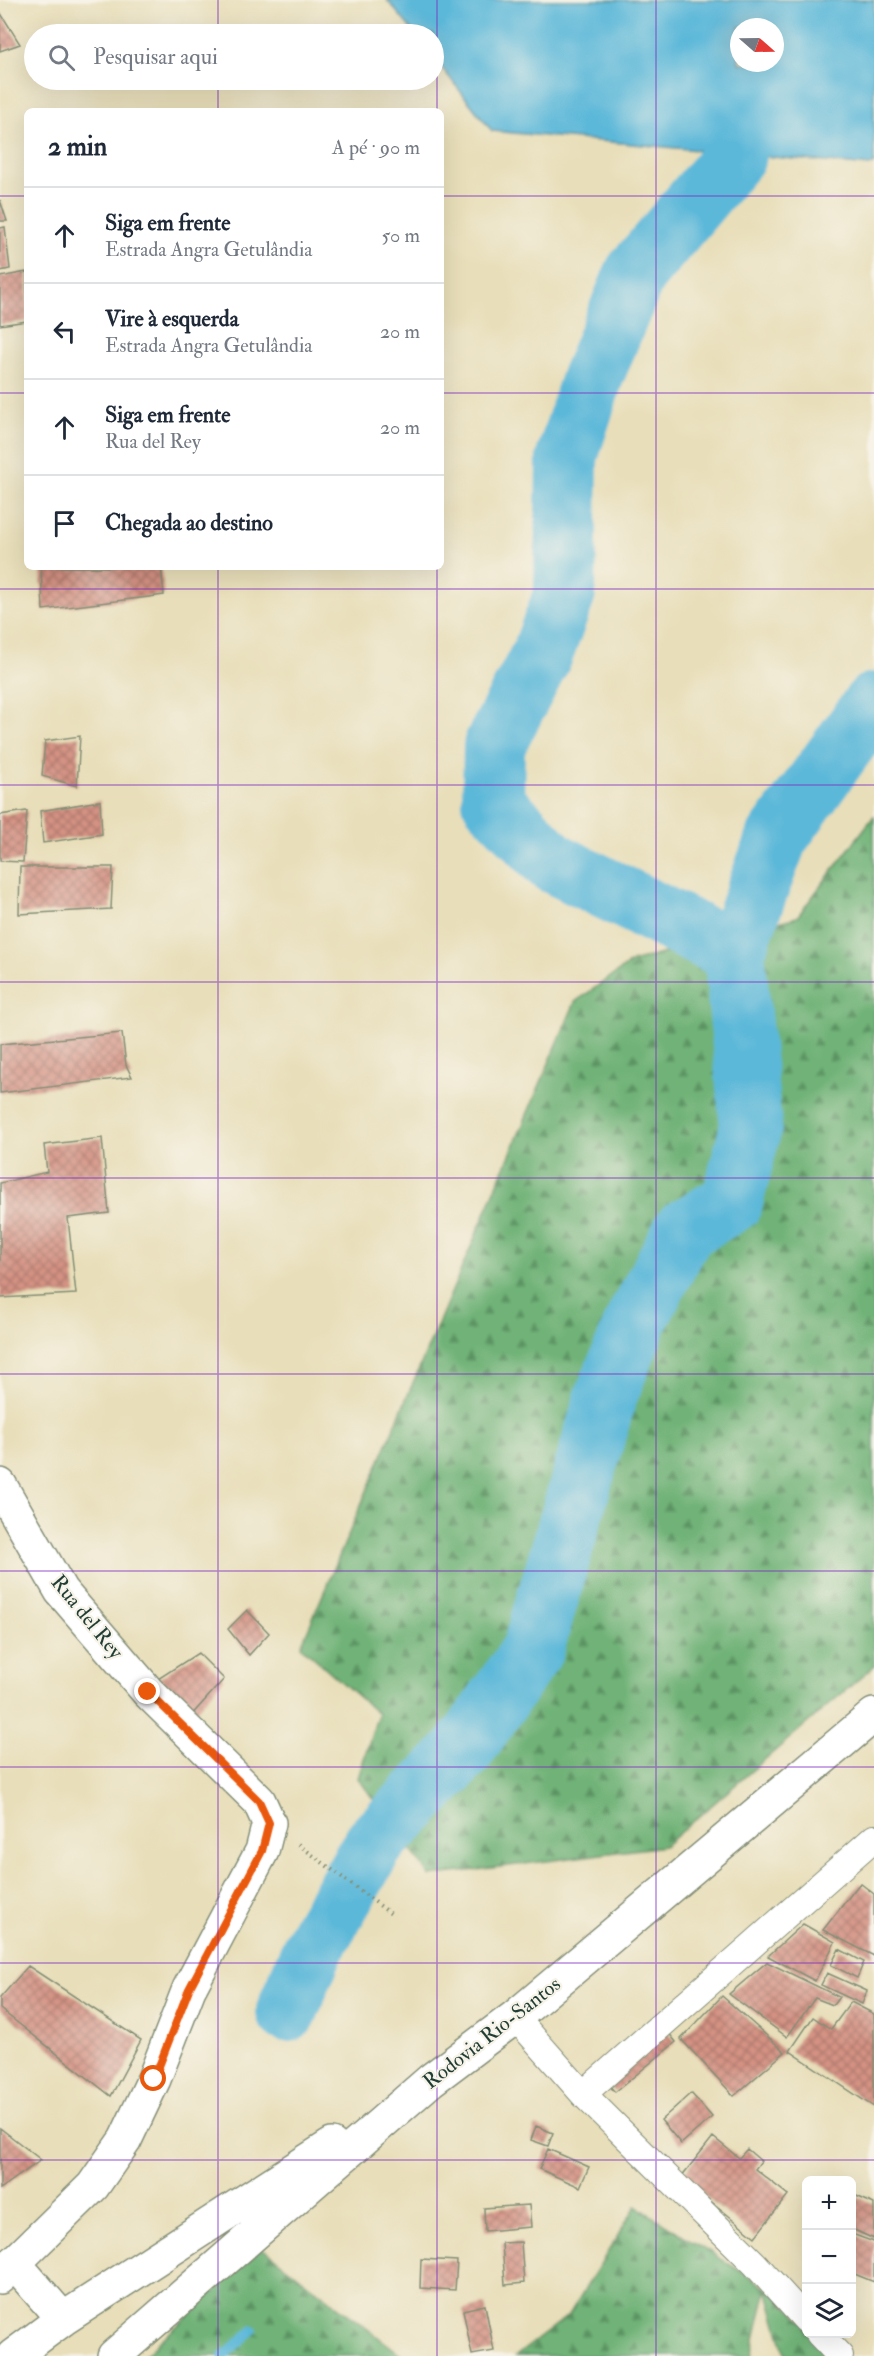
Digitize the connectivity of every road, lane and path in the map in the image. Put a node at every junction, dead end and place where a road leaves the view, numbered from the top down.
1 (0, 1485) edge
2 (874, 1715) edge
3 (874, 1838) edge
4 (319, 1859) dead end
5 (391, 1914) dead end
6 (515, 2017) junction
7 (431, 2080) junction
8 (583, 2094) junction
9 (7, 2270) edge
10 (802, 2315) edge
11 (63, 2319) junction
12 (823, 2338) edge
13 (13, 2356) edge
14 (114, 2356) edge
15 (840, 2356) edge

1 - 9 main road, Rua del Rey
2 - 6 main road, Rodovia Rio-Santos
3 - 8 street
4 - 5 path
6 - 7 main road, Rodovia Rio-Santos
6 - 8 street
7 - 11 main road
7 - 14 main road, Rodovia Rio-Santos
8 - 10 street
9 - 11 main road
11 - 13 main road
12 - 15 street

